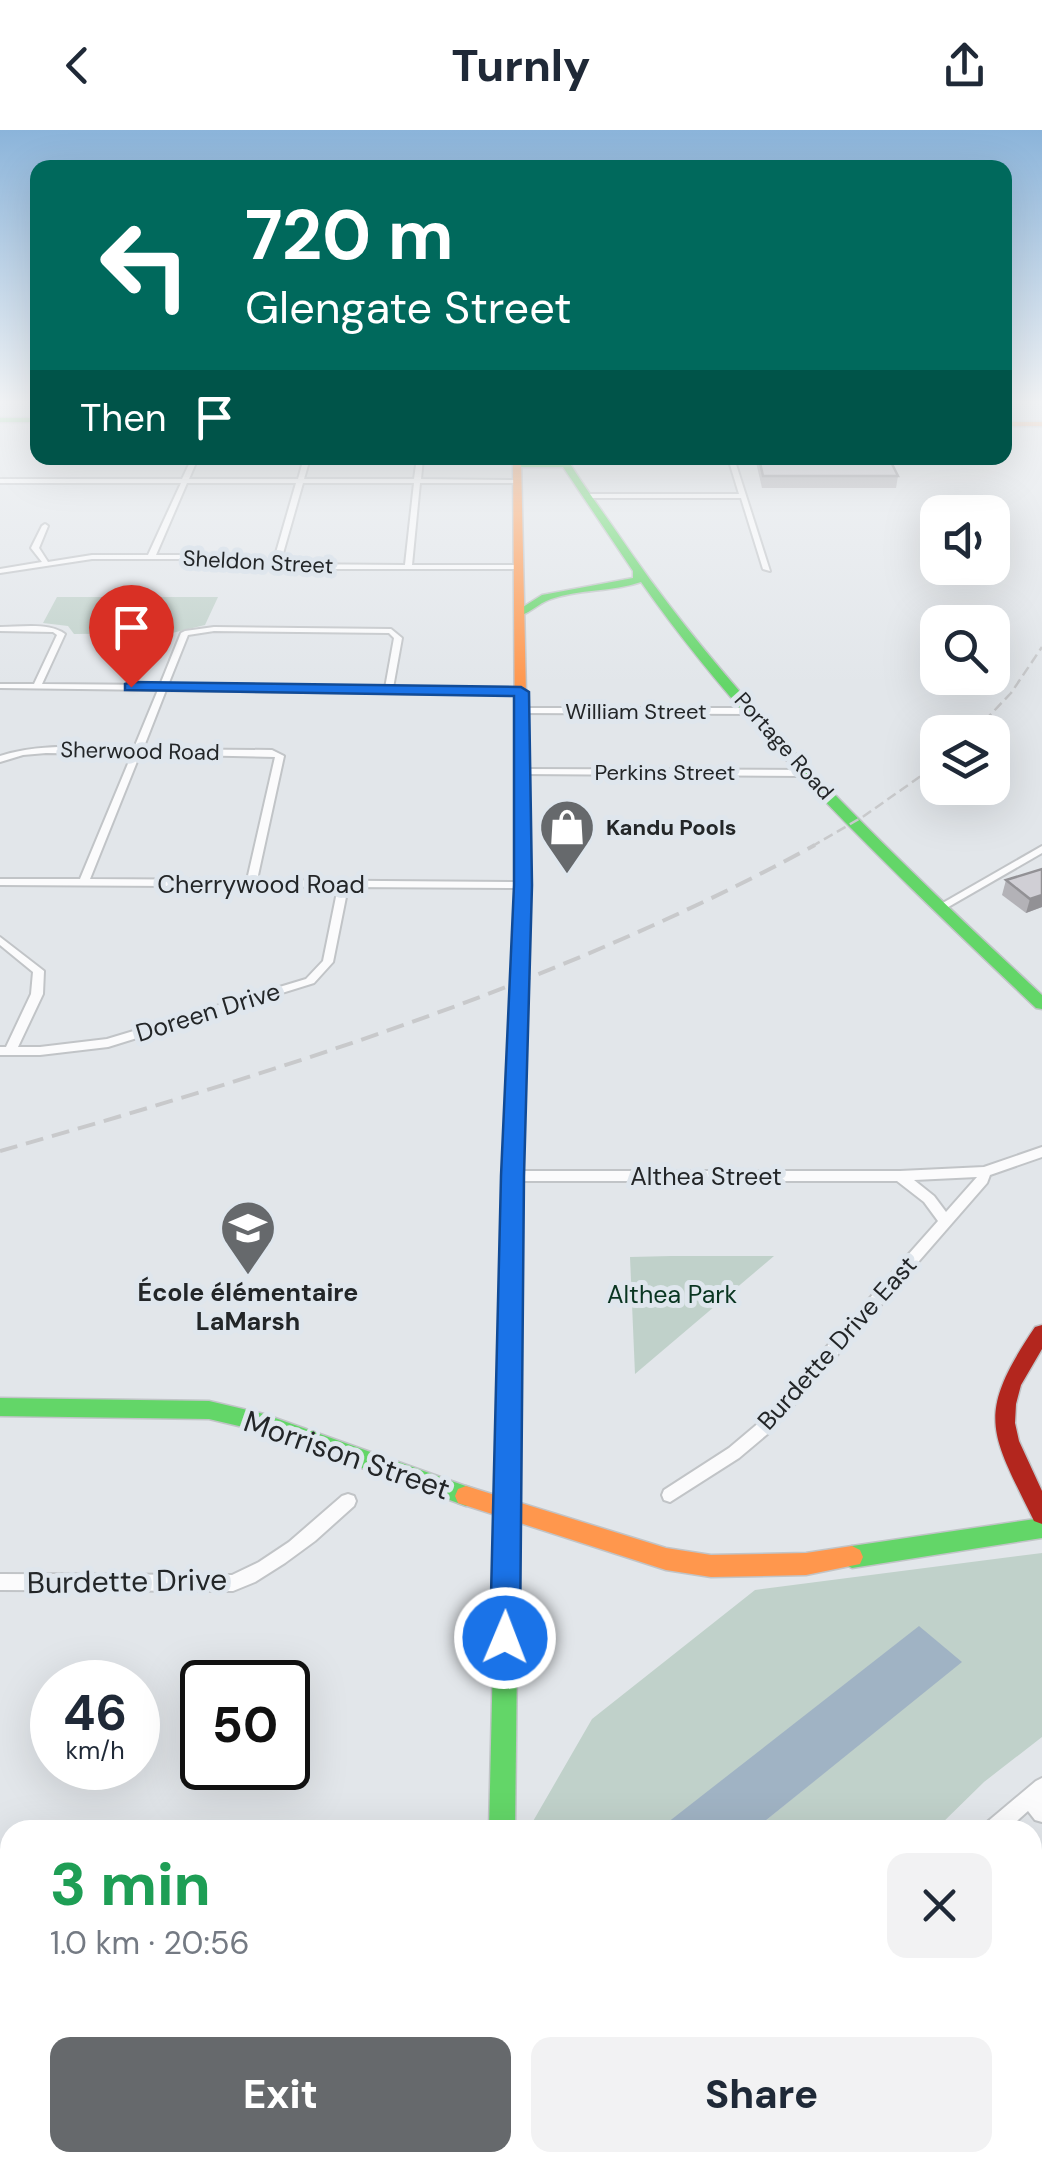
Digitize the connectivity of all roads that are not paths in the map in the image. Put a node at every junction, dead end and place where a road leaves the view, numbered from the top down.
1 (178, 495) edge
2 (296, 495) edge
3 (416, 495) edge
4 (517, 495) edge
5 (589, 496) joint
6 (743, 496) joint
7 (45, 526) dead end
8 (151, 556) junction
9 (45, 562) junction
10 (276, 564) junction
11 (408, 566) junction
12 (518, 567) junction
13 (766, 569) dead end
14 (0, 570) edge
15 (638, 570) junction
16 (574, 591) junction
17 (596, 592) junction
18 (519, 614) junction
19 (675, 621) junction
20 (0, 630) edge
21 (0, 686) edge
22 (36, 686) junction
23 (162, 687) junction
24 (389, 688) junction
25 (521, 701) junction
26 (750, 711) junction
27 (136, 751) junction
28 (0, 759) edge
29 (524, 772) junction
30 (807, 772) junction
31 (1042, 848) edge
32 (0, 882) edge
33 (84, 882) junction
34 (250, 884) junction
35 (344, 884) junction
36 (523, 885) junction
37 (939, 908) junction
38 (0, 940) edge
39 (1042, 1004) edge
40 (5, 1051) edge
41 (1042, 1152) edge
42 (985, 1172) junction
43 (512, 1176) junction
44 (900, 1176) junction
45 (946, 1222) junction
46 (1042, 1333) edge
47 (0, 1407) edge
48 (670, 1495) dead end
49 (348, 1501) dead end
50 (507, 1511) junction
51 (1042, 1514) edge
52 (1042, 1528) edge
53 (0, 1582) edge
54 (1038, 1800) edge
55 (502, 1820) edge
56 (1009, 1820) edge

1 - 8 street
2 - 10 street
3 - 11 street
4 - 12 main road
5 - 6 street
5 - 15 main road, Portage Road
6 - 13 street
7 - 9 street
8 - 9 street, Sheldon Street
8 - 10 street, Sheldon Street
9 - 14 street, Sheldon Street
10 - 11 street, Sheldon Street
11 - 12 street, Sheldon Street
12 - 16 main road
12 - 18 main road
15 - 17 main road
15 - 19 main road, Portage Road
16 - 17 main road
16 - 18 main road
17 - 19 main road
18 - 25 main road
19 - 26 main road, Portage Road
20 - 22 street
21 - 22 street, William Street
22 - 23 street, William Street
23 - 24 street, William Street
23 - 24 street
23 - 27 street
24 - 25 street, William Street
25 - 26 street, William Street
25 - 29 main road
26 - 30 main road, Portage Road
27 - 28 street, Sherwood Road
27 - 33 street
27 - 34 street, Sherwood Road
29 - 30 street, Perkins Street
29 - 36 main road
30 - 37 main road, Portage Road
31 - 37 street
32 - 33 street, Cherrywood Road
33 - 34 street, Cherrywood Road
34 - 35 street, Cherrywood Road
35 - 36 street, Cherrywood Road
35 - 40 street, Doreen Drive
36 - 43 main road
37 - 39 main road, Portage Road
38 - 40 street
41 - 42 street, Althea Street
42 - 44 street, Althea Street
42 - 45 street, Burdette Drive East
43 - 44 street, Althea Street
43 - 50 main road
44 - 45 street
45 - 48 street, Burdette Drive East
46 - 51 main road
47 - 50 main road, Morrison Street
49 - 53 street, Burdette Drive
50 - 52 main road, Morrison Street
50 - 55 main road
54 - 56 street

